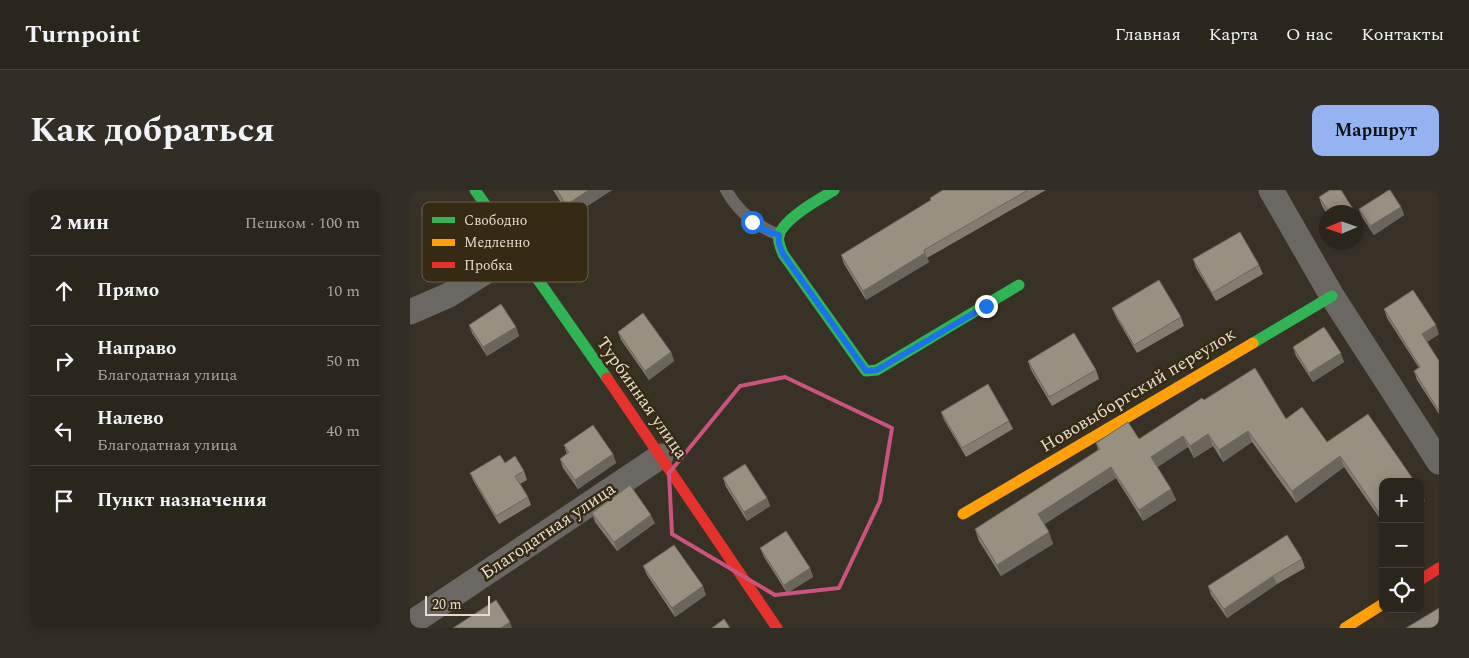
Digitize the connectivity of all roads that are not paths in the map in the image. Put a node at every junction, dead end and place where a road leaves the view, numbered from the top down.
1 (474, 190) edge
2 (726, 190) edge
3 (834, 190) edge
4 (1271, 190) edge
5 (483, 202) edge
6 (779, 235) junction
7 (469, 282) edge
8 (540, 282) edge
9 (1018, 285) dead end
10 (1332, 296) junction
11 (410, 312) edge
12 (661, 456) junction
13 (1439, 462) edge
14 (963, 514) dead end
15 (1439, 568) edge
16 (1424, 577) edge
17 (1379, 607) edge
18 (410, 624) edge
19 (777, 628) edge
20 (1345, 628) edge

1 - 5 street, Турбинная улица
2 - 6 lane
3 - 6 street
4 - 10 street
6 - 9 street
7 - 11 street
8 - 12 street, Турбинная улица
10 - 13 street
10 - 14 street, Нововыборгский переулок
12 - 18 street, Благодатная улица
12 - 19 street, Турбинная улица
15 - 16 street
17 - 20 street

